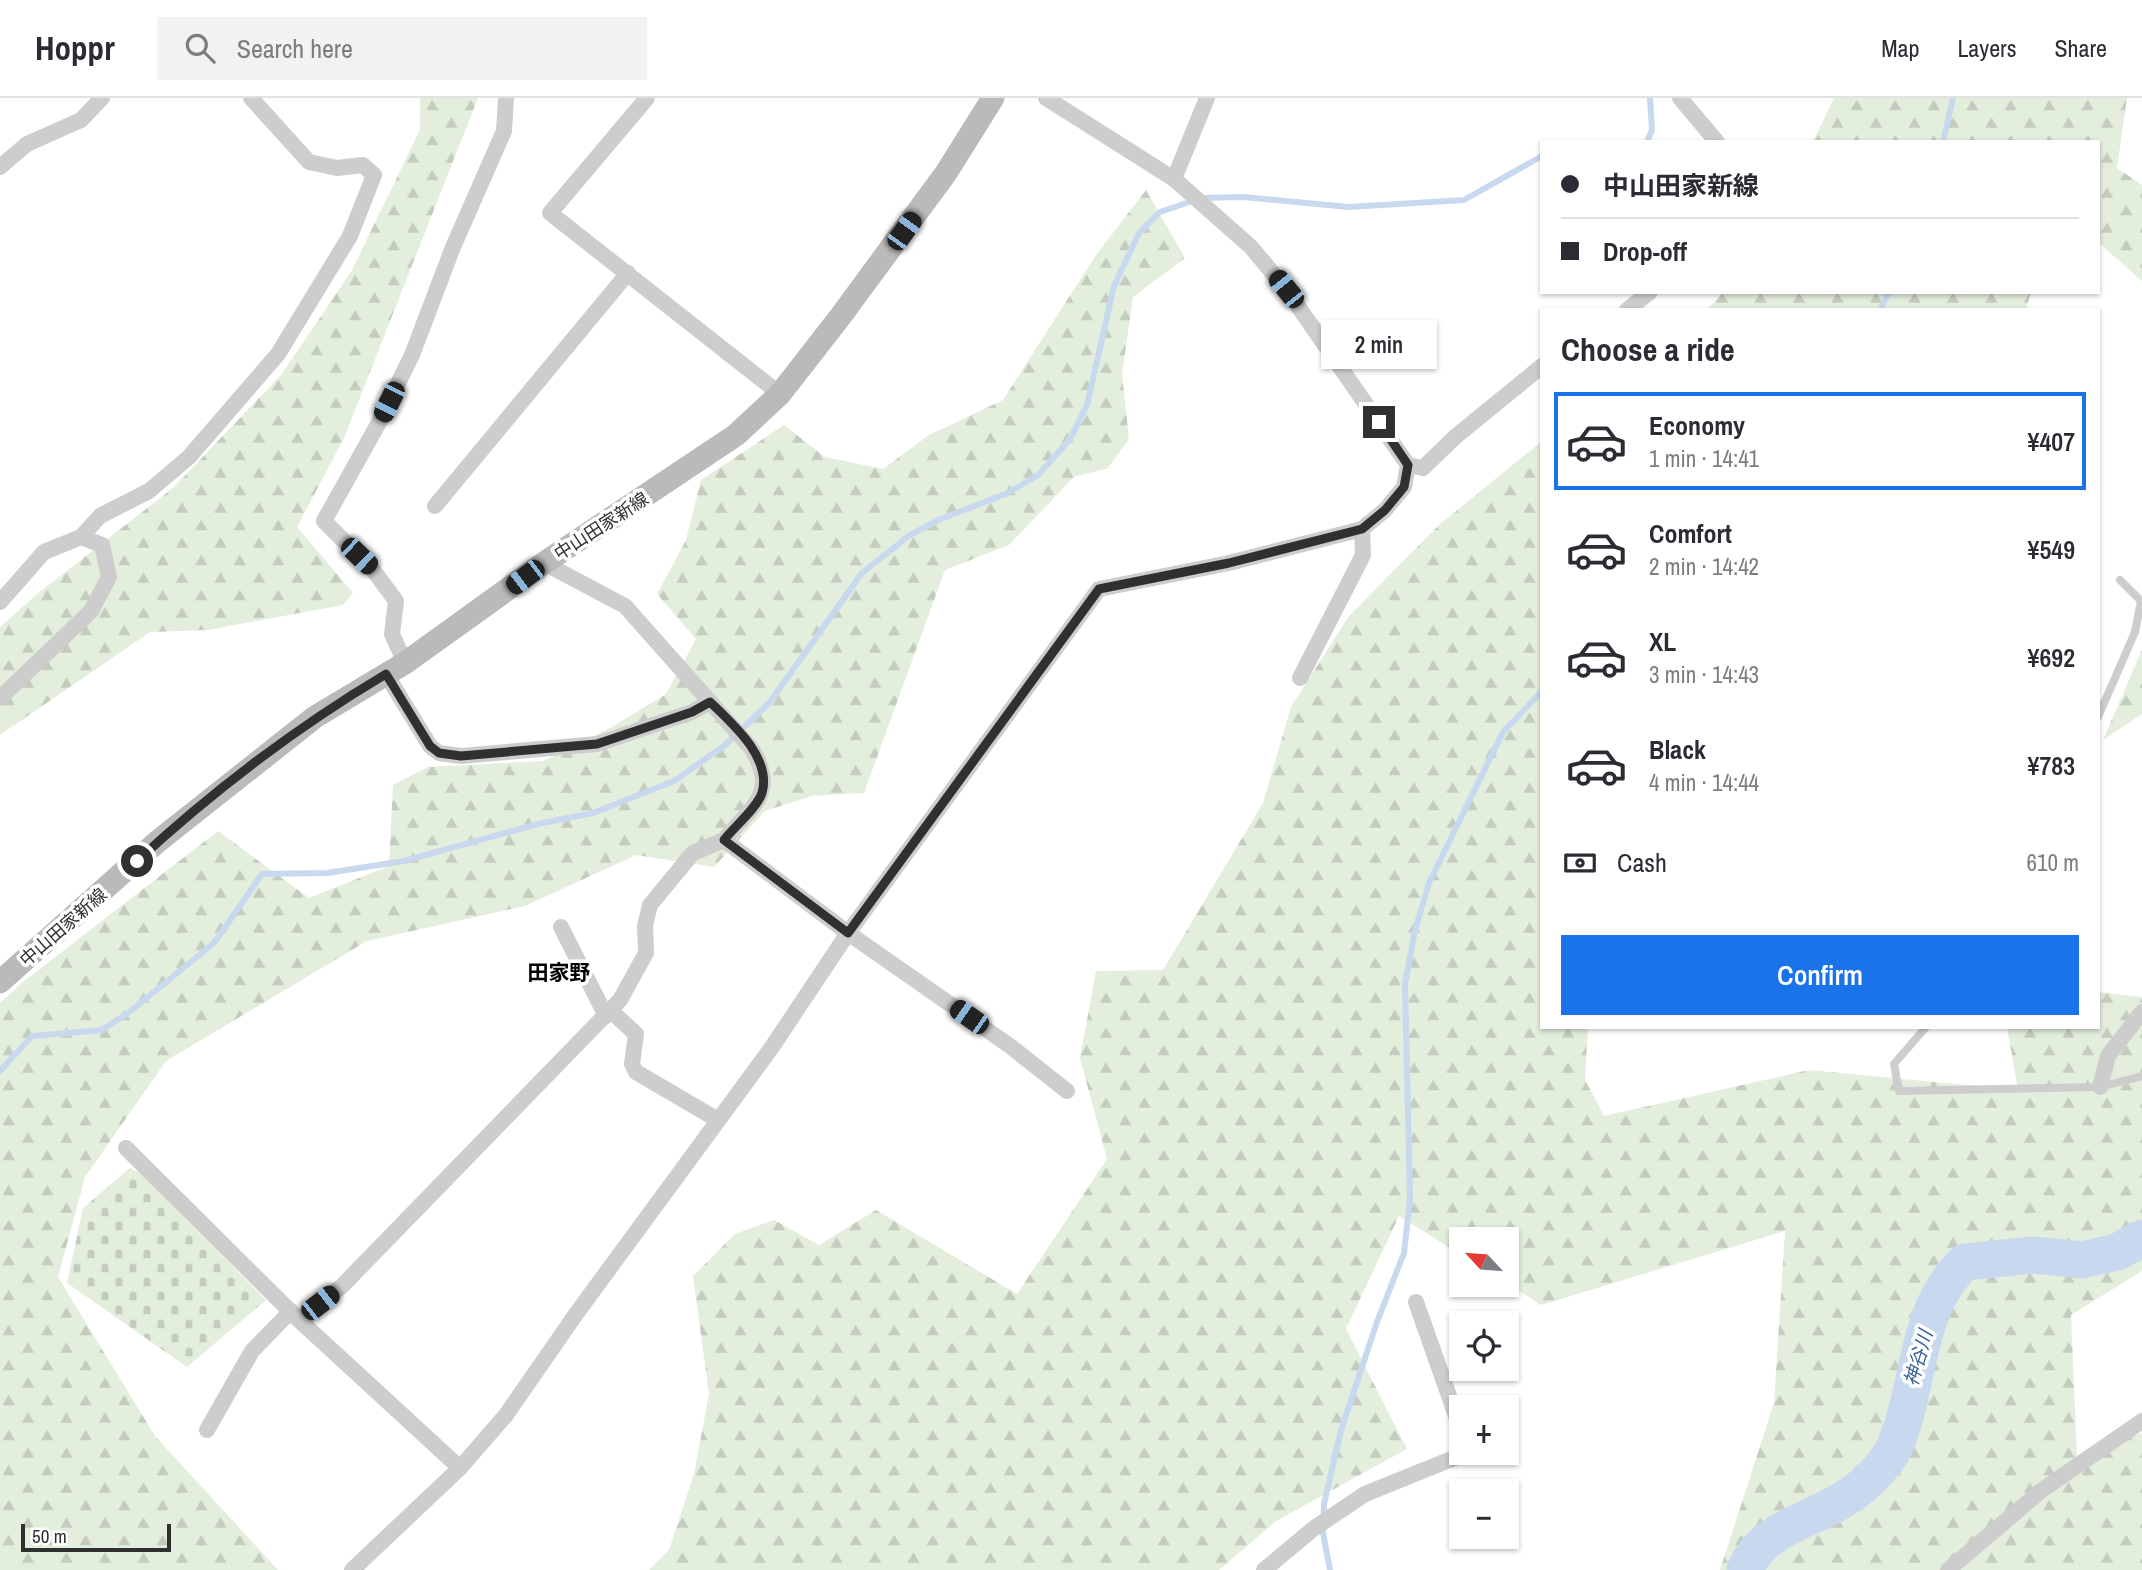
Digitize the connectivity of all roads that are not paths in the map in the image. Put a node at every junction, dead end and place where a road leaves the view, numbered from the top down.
1 (102, 98) edge
2 (251, 98) edge
3 (506, 98) edge
4 (647, 98) edge
5 (993, 98) edge
6 (1046, 98) edge
7 (1207, 98) edge
8 (1681, 98) edge
9 (1715, 140) edge
10 (0, 167) edge
11 (1174, 179) junction
12 (628, 273) junction
13 (1647, 294) edge
14 (1630, 308) edge
15 (1540, 368) edge
16 (780, 394) junction
17 (1408, 465) junction
18 (435, 506) dead end
19 (1362, 529) junction
20 (81, 537) junction
21 (544, 563) junction
22 (2120, 580) dead end
23 (0, 603) edge
24 (396, 668) junction
25 (1300, 678) dead end
26 (0, 698) edge
27 (710, 702) junction
28 (2100, 712) edge
29 (724, 840) junction
30 (561, 927) dead end
31 (848, 933) junction
32 (0, 982) edge
33 (2142, 1012) edge
34 (608, 1013) junction
35 (1924, 1029) edge
36 (2142, 1076) edge
37 (2100, 1087) junction
38 (1068, 1091) dead end
39 (718, 1120) junction
40 (127, 1148) dead end
41 (1416, 1302) dead end
42 (295, 1316) junction
43 (1449, 1396) edge
44 (2142, 1421) edge
45 (207, 1430) dead end
46 (1449, 1460) edge
47 (460, 1468) junction
48 (352, 1570) edge
49 (1264, 1570) edge
50 (1948, 1570) edge

1 - 10 street
2 - 20 street
3 - 24 street
4 - 12 street
5 - 16 main road, 中山田家新線
6 - 11 street
7 - 11 street
8 - 9 street
11 - 17 street
12 - 16 street
12 - 18 street
13 - 14 street
15 - 17 street
16 - 21 main road, 中山田家新線
17 - 19 street
19 - 25 street
19 - 31 street
20 - 23 street
20 - 26 street
21 - 24 main road, 中山田家新線
21 - 27 street
22 - 28 lane
24 - 27 street
24 - 32 main road, 中山田家新線
27 - 29 street
29 - 31 street
29 - 34 street
30 - 34 street
31 - 38 street
31 - 39 street
33 - 37 street
34 - 39 street
34 - 42 street
35 - 37 lane
36 - 37 lane
39 - 47 street
40 - 42 street
41 - 43 street
42 - 45 street
42 - 47 street
44 - 50 street
46 - 49 street
47 - 48 street

